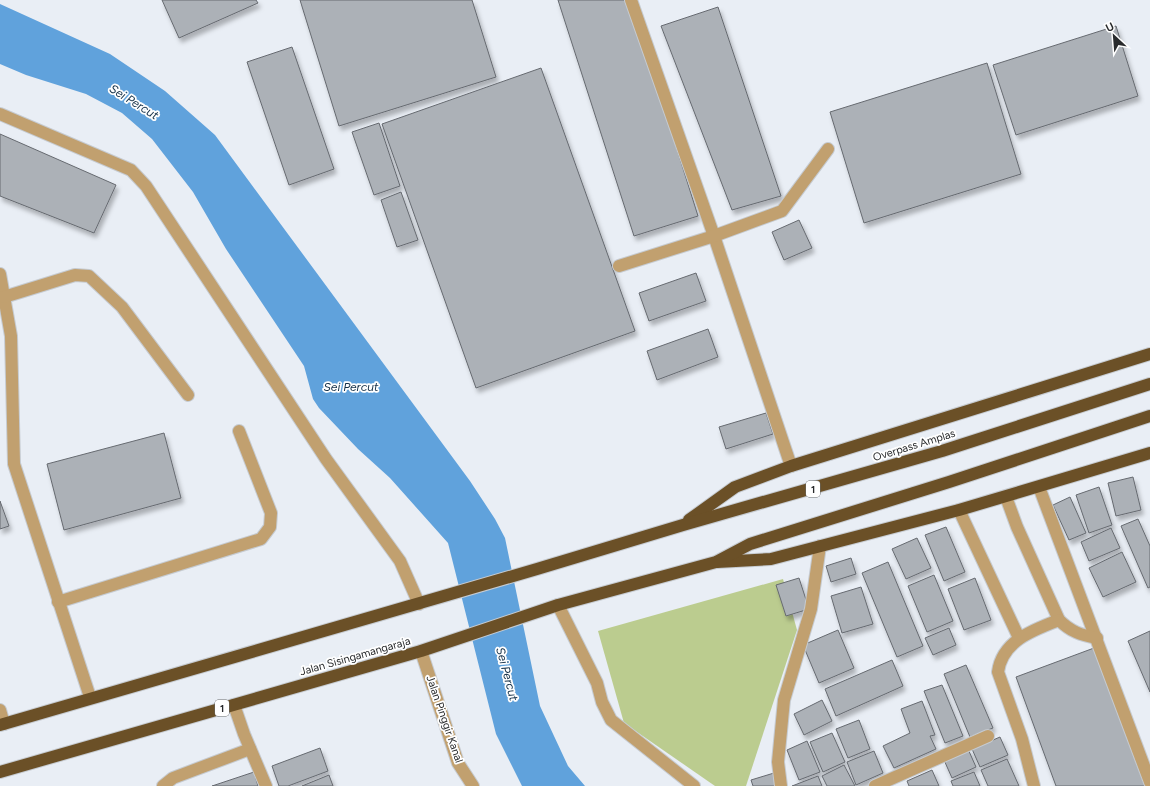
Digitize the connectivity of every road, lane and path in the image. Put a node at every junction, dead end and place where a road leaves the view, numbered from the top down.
1 (631, 0) edge
2 (0, 114) edge
3 (828, 149) dead end
4 (714, 236) junction
5 (619, 266) dead end
6 (0, 274) edge
7 (4, 296) junction
8 (1150, 354) edge
9 (1150, 384) edge
10 (188, 395) dead end
11 (1150, 416) edge
12 (239, 431) dead end
13 (1150, 453) edge
14 (791, 466) junction
15 (1039, 487) junction
16 (1006, 497) junction
17 (959, 510) junction
18 (683, 525) junction
19 (820, 546) junction
20 (716, 562) junction
21 (58, 602) junction
22 (423, 603) junction
23 (558, 606) junction
24 (1059, 620) junction
25 (1019, 638) junction
26 (1097, 638) junction
27 (421, 651) junction
28 (90, 698) junction
29 (234, 705) junction
30 (0, 710) edge
31 (2, 725) edge
32 (988, 736) dead end
33 (250, 749) junction
34 (0, 772) edge
35 (1150, 782) edge
36 (163, 786) edge
37 (266, 786) edge
38 (473, 786) edge
39 (694, 786) edge
40 (781, 786) edge
41 (875, 786) edge
42 (1034, 786) edge

1 - 4 street
2 - 22 street
3 - 4 street
4 - 5 street
4 - 14 street
6 - 7 street
7 - 10 street
7 - 21 street
8 - 14 highway
9 - 18 highway, Overpass Amplas / 1
11 - 20 highway, 1
12 - 21 street
13 - 15 highway
14 - 18 highway
15 - 16 highway
15 - 26 street
16 - 17 highway
16 - 24 street
17 - 19 highway
17 - 25 street
18 - 22 highway, 1
19 - 20 highway
19 - 40 street
20 - 23 highway, Jalan Sisingamangaraja / 1
21 - 28 street
22 - 28 highway, 1
23 - 27 highway, Jalan Sisingamangaraja / 1
23 - 39 street
24 - 25 street
24 - 26 street
25 - 42 street
26 - 35 street
27 - 29 highway, Jalan Sisingamangaraja / 1
27 - 38 street, Jalan Pinggir Kanal
28 - 31 highway, 1
29 - 33 street
29 - 34 highway, Jalan Sisingamangaraja / 1
30 - 31 street
32 - 41 street
33 - 36 street
33 - 37 street

